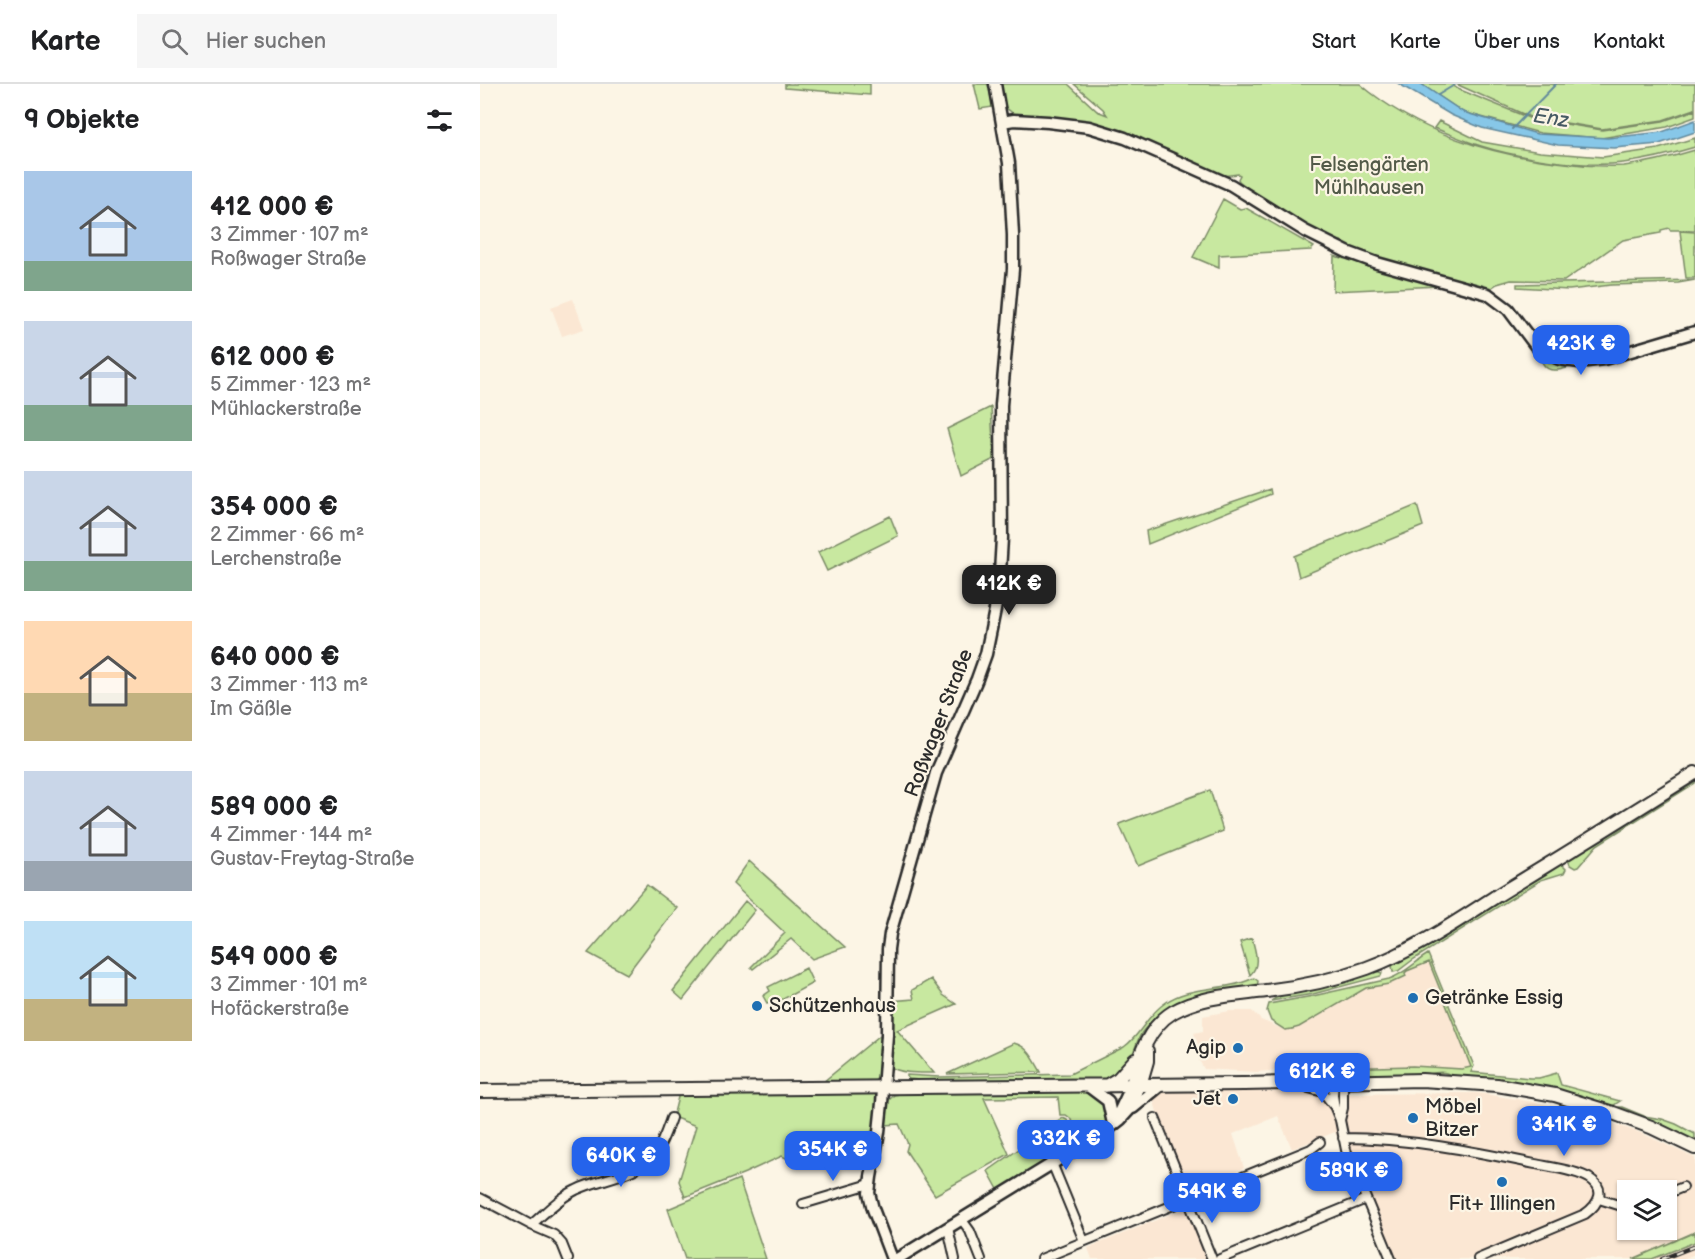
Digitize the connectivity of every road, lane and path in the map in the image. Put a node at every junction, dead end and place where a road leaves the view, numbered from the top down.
1 (995, 84) edge
2 (1003, 126) junction
3 (1695, 332) edge
4 (1695, 773) edge
5 (1144, 1053) junction
6 (1339, 1082) junction
7 (1289, 1083) junction
8 (1136, 1085) junction
9 (1164, 1085) junction
10 (1088, 1086) junction
11 (1106, 1086) junction
12 (883, 1087) junction
13 (480, 1091) edge
14 (1335, 1108) junction
15 (1130, 1109) junction
16 (671, 1118) dead end
17 (1155, 1118) dead end
18 (1340, 1120) junction
19 (1113, 1124) junction
20 (1343, 1138) junction
21 (1320, 1142) dead end
22 (1695, 1148) edge
23 (1052, 1163) junction
24 (870, 1184) junction
25 (1683, 1187) dead end
26 (1677, 1189) edge
27 (480, 1198) edge
28 (1188, 1198) junction
29 (1366, 1199) junction
30 (1599, 1199) junction
31 (803, 1204) dead end
32 (1617, 1205) edge
33 (962, 1220) junction
34 (531, 1225) junction
35 (948, 1228) junction
36 (1084, 1241) junction
37 (568, 1259) edge
38 (892, 1259) edge
39 (897, 1259) edge
40 (955, 1259) edge
41 (981, 1259) edge
42 (1041, 1259) edge
43 (1212, 1259) edge
44 (1220, 1259) edge
45 (1391, 1259) edge
46 (1478, 1259) edge

1 - 2 street, Roßwager Straße
2 - 3 street
2 - 12 street, Roßwager Straße
4 - 5 main road
5 - 8 main road
5 - 9 main road
5 - 11 main road
6 - 7 main road
6 - 14 street
6 - 18 street
6 - 22 main road
7 - 9 main road
7 - 14 street
8 - 9 main road
8 - 11 main road
8 - 15 street
8 - 19 street
9 - 15 street
10 - 11 main road
10 - 12 main road
10 - 19 street
12 - 13 main road
12 - 24 street, Roßwager Straße
14 - 18 street
15 - 19 street
16 - 34 street
17 - 28 street
18 - 20 street
19 - 23 street
20 - 29 street
20 - 30 street
21 - 28 street
23 - 33 street
23 - 36 street
24 - 31 street
24 - 38 street, Roßwager Straße
25 - 26 street
27 - 34 street
28 - 36 street
28 - 43 street
29 - 44 street
29 - 45 street
30 - 32 street
30 - 46 street
33 - 35 street
33 - 41 street
34 - 37 street
35 - 39 street
35 - 40 street
36 - 42 street

